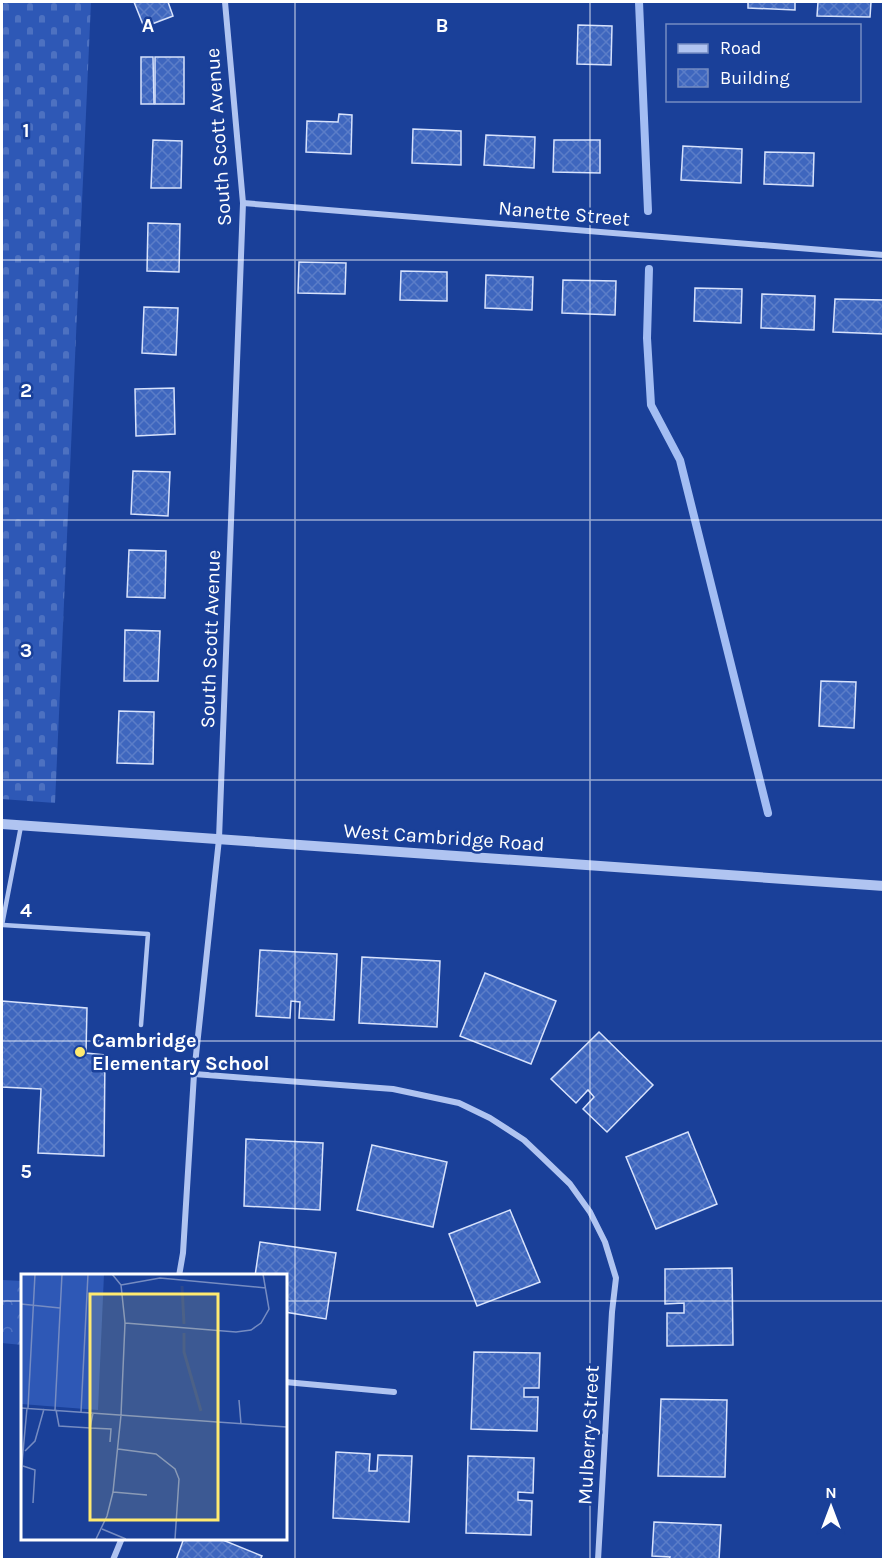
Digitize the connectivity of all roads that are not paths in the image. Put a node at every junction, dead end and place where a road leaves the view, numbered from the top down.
1 (225, 2) edge
2 (243, 203) junction
3 (884, 255) edge
4 (2, 824) edge
5 (21, 825) junction
6 (219, 839) junction
7 (884, 886) edge
8 (2, 925) edge
9 (141, 1025) dead end
10 (194, 1074) junction
11 (179, 1274) edge
12 (286, 1382) edge
13 (394, 1392) dead end
14 (122, 1540) edge
15 (113, 1560) edge
16 (598, 1560) edge

1 - 2 street, South Scott Avenue
2 - 3 street, Nanette Street
2 - 6 street, South Scott Avenue
4 - 5 street, West Cambridge Road
5 - 6 street, West Cambridge Road
5 - 8 lane
6 - 7 street, West Cambridge Road
6 - 10 street, South Scott Avenue
8 - 9 lane
10 - 11 street, South Scott Avenue
10 - 16 street, Mulberry Street
12 - 13 street
14 - 15 street

